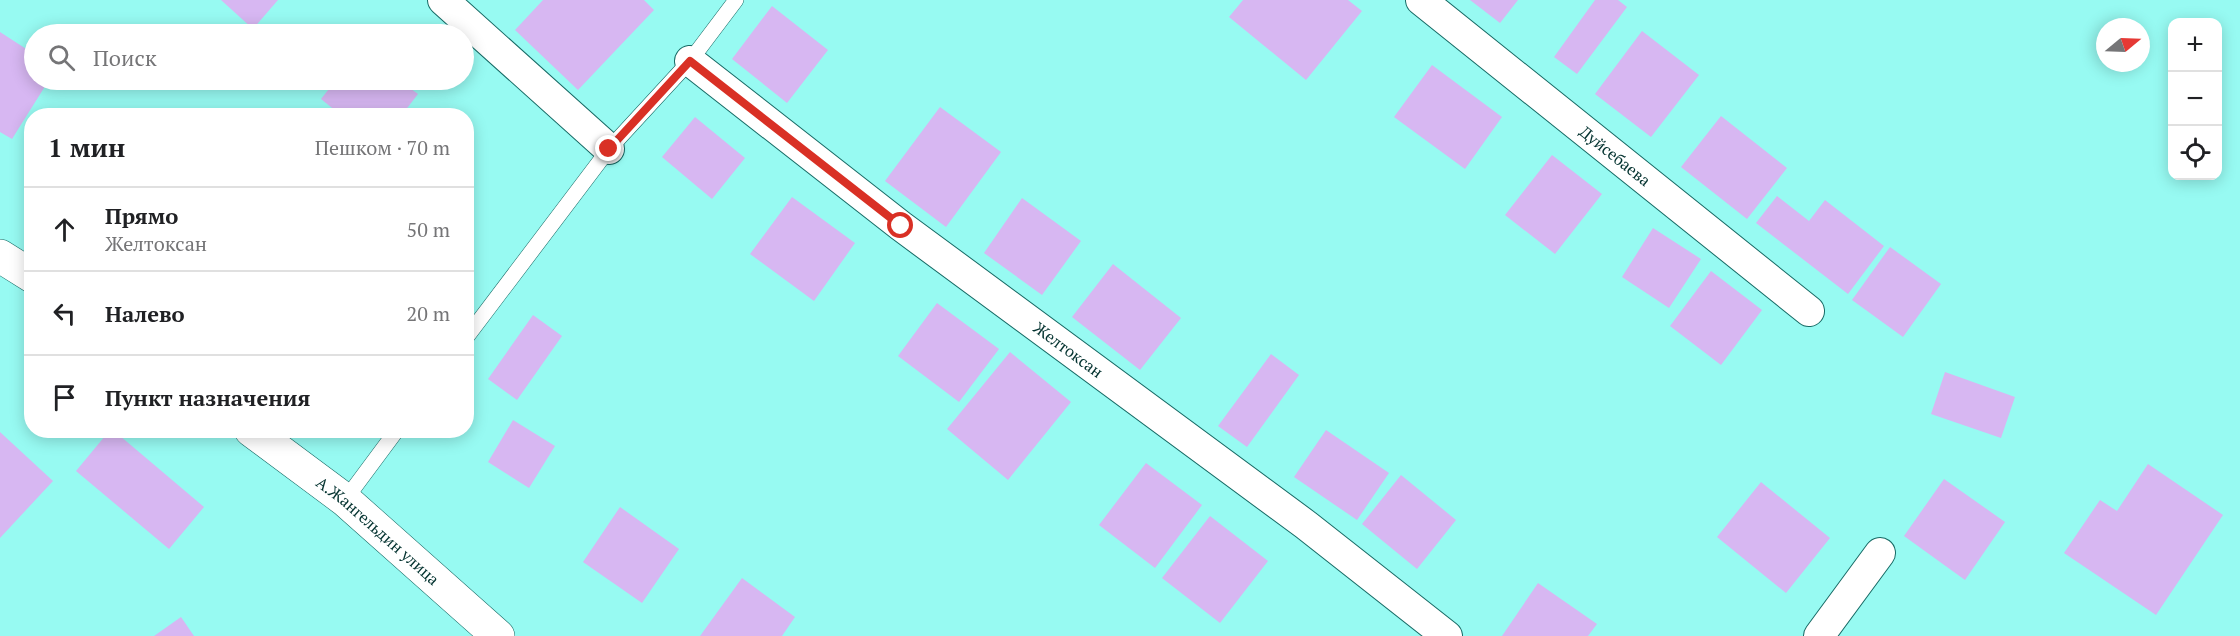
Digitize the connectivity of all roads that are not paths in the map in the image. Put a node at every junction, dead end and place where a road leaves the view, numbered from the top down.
1 (443, 0) edge
2 (736, 0) edge
3 (1421, 0) edge
4 (470, 24) edge
5 (474, 28) edge
6 (690, 61) junction
7 (609, 149) junction
8 (0, 255) edge
9 (24, 271) edge
10 (1809, 311) dead end
11 (474, 327) edge
12 (262, 438) edge
13 (391, 438) edge
14 (345, 500) junction
15 (1880, 553) dead end
16 (498, 636) edge
17 (1447, 636) edge
18 (1819, 636) edge

1 - 4 street
2 - 6 lane
3 - 10 street, Дуйсебаева
5 - 7 street
6 - 7 lane
6 - 17 street, Желтоксан
7 - 11 lane
8 - 9 street
12 - 14 street, А.Жангельдин улица
13 - 14 lane
14 - 16 street, А.Жангельдин улица
15 - 18 street

